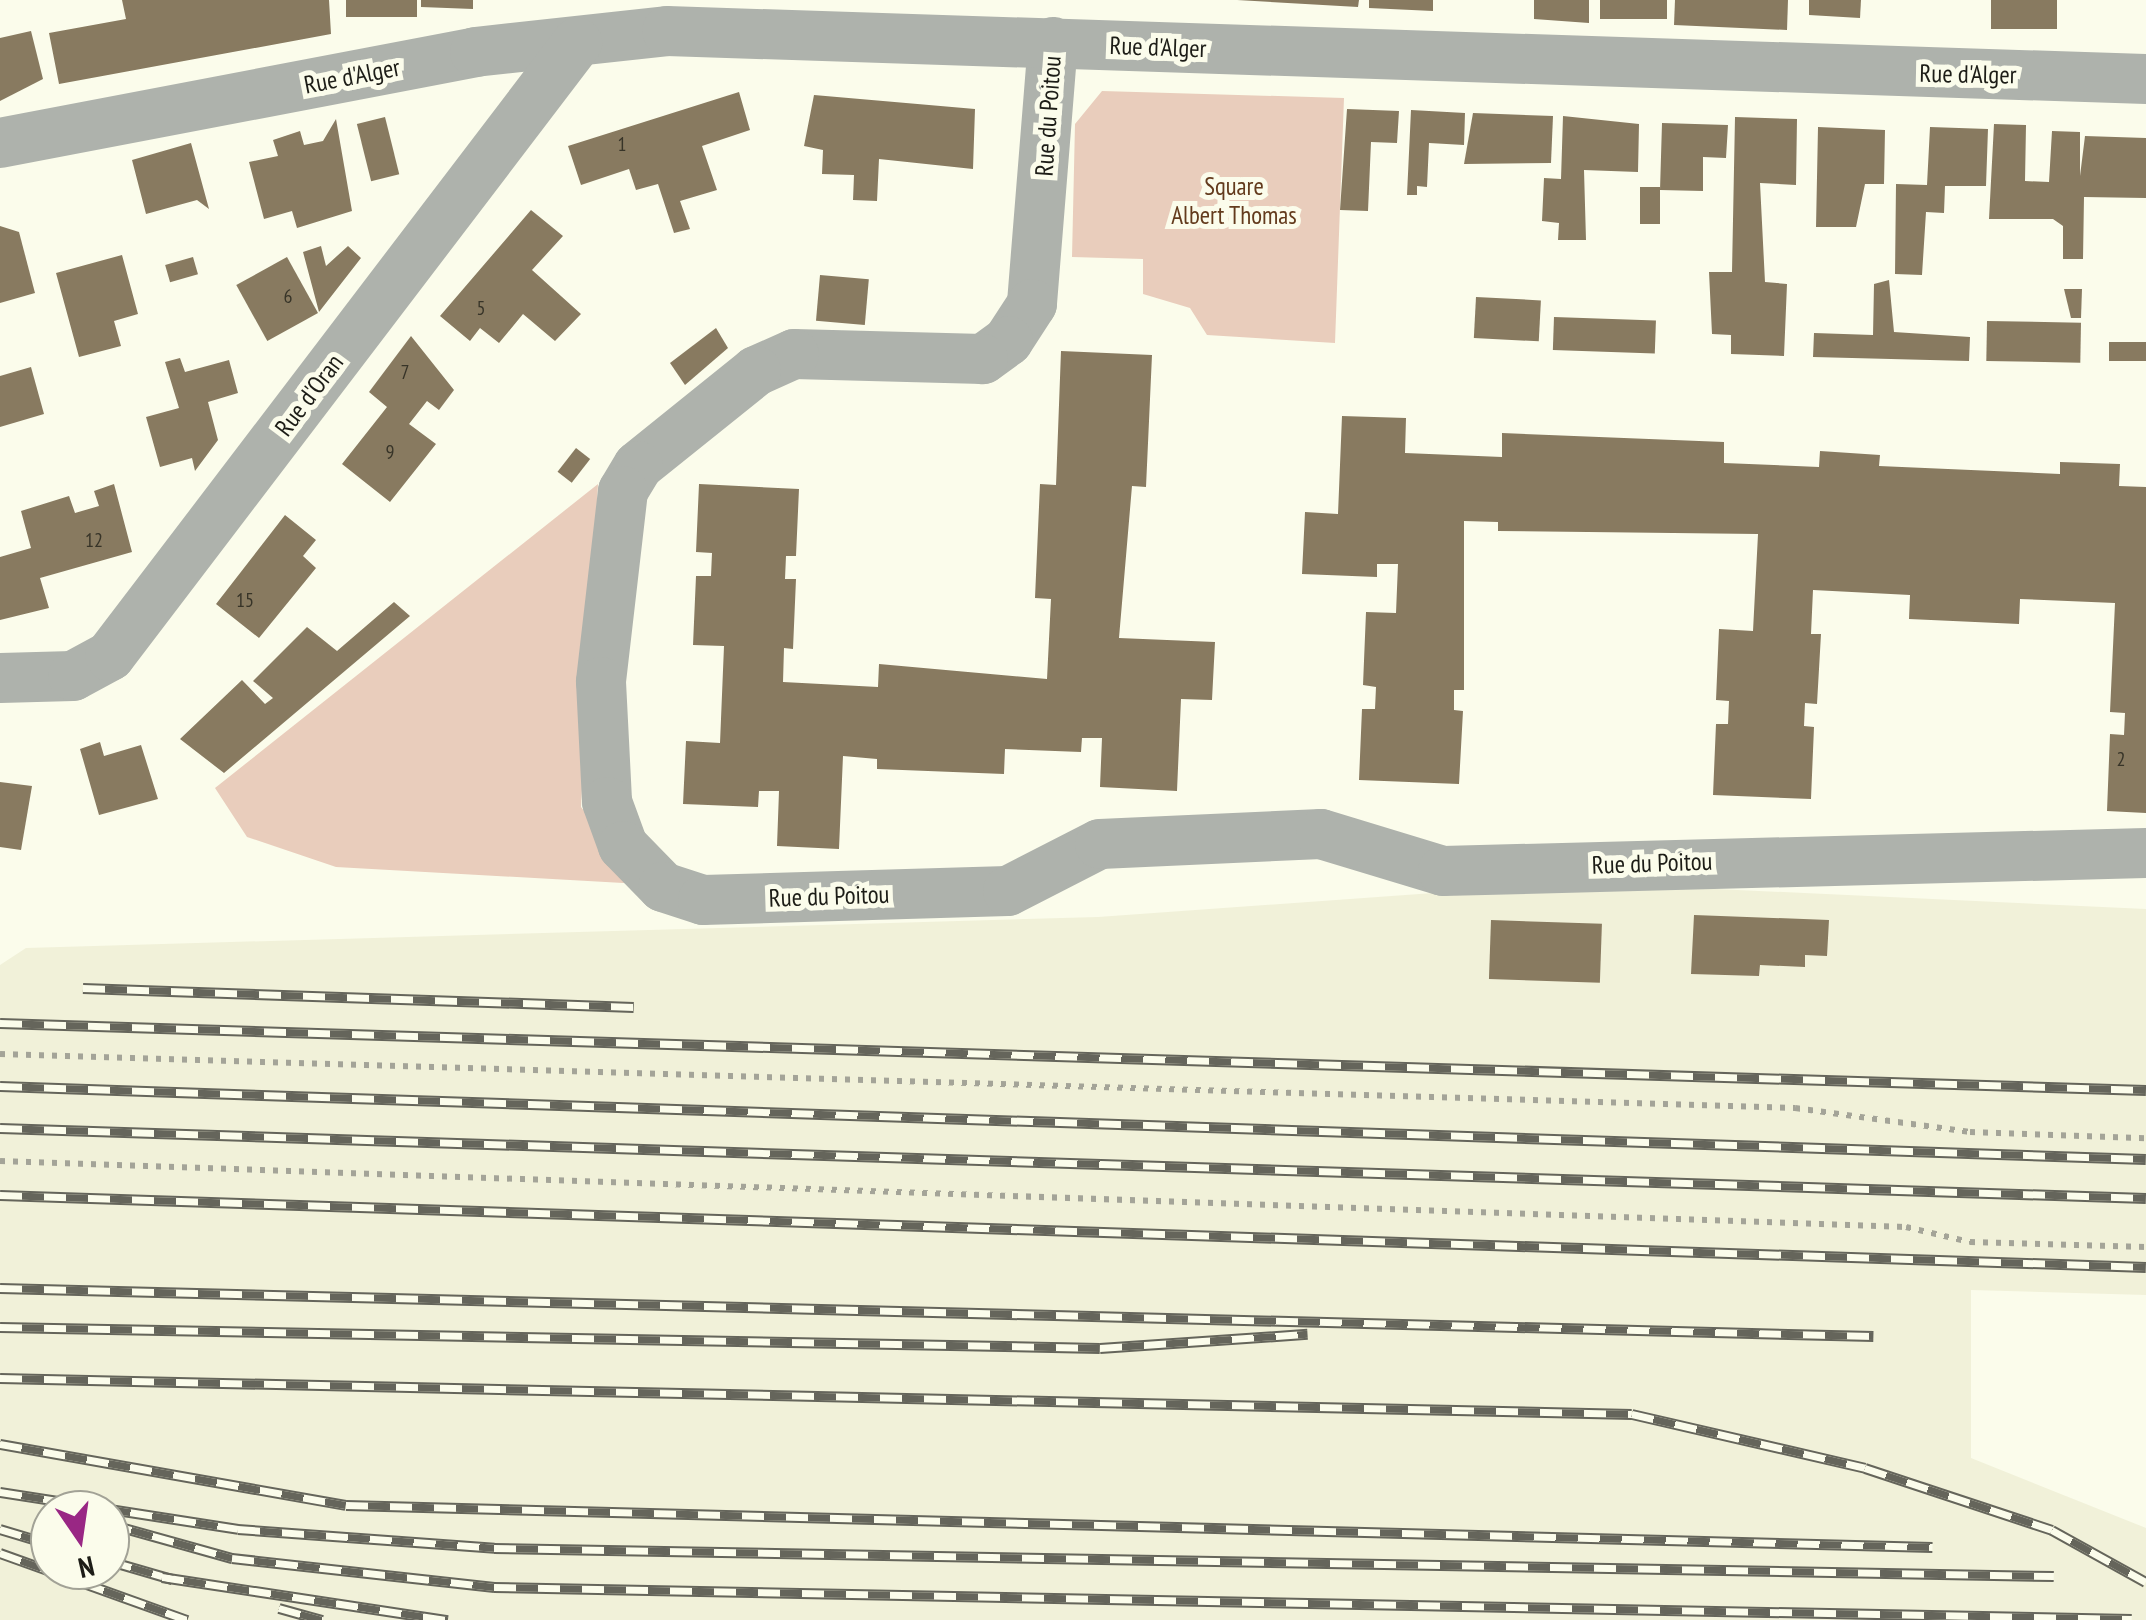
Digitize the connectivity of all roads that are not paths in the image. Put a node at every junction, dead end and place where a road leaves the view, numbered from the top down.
1 (1053, 42) junction
2 (577, 43) junction
3 (2146, 78) edge
4 (0, 142) edge
5 (0, 678) edge
6 (2146, 853) edge

1 - 2 street, Rue d'Alger
1 - 3 street, Rue d'Alger
1 - 6 street, Rue du Poitou
2 - 4 street, Rue d'Alger
2 - 5 street, Rue d'Oran

